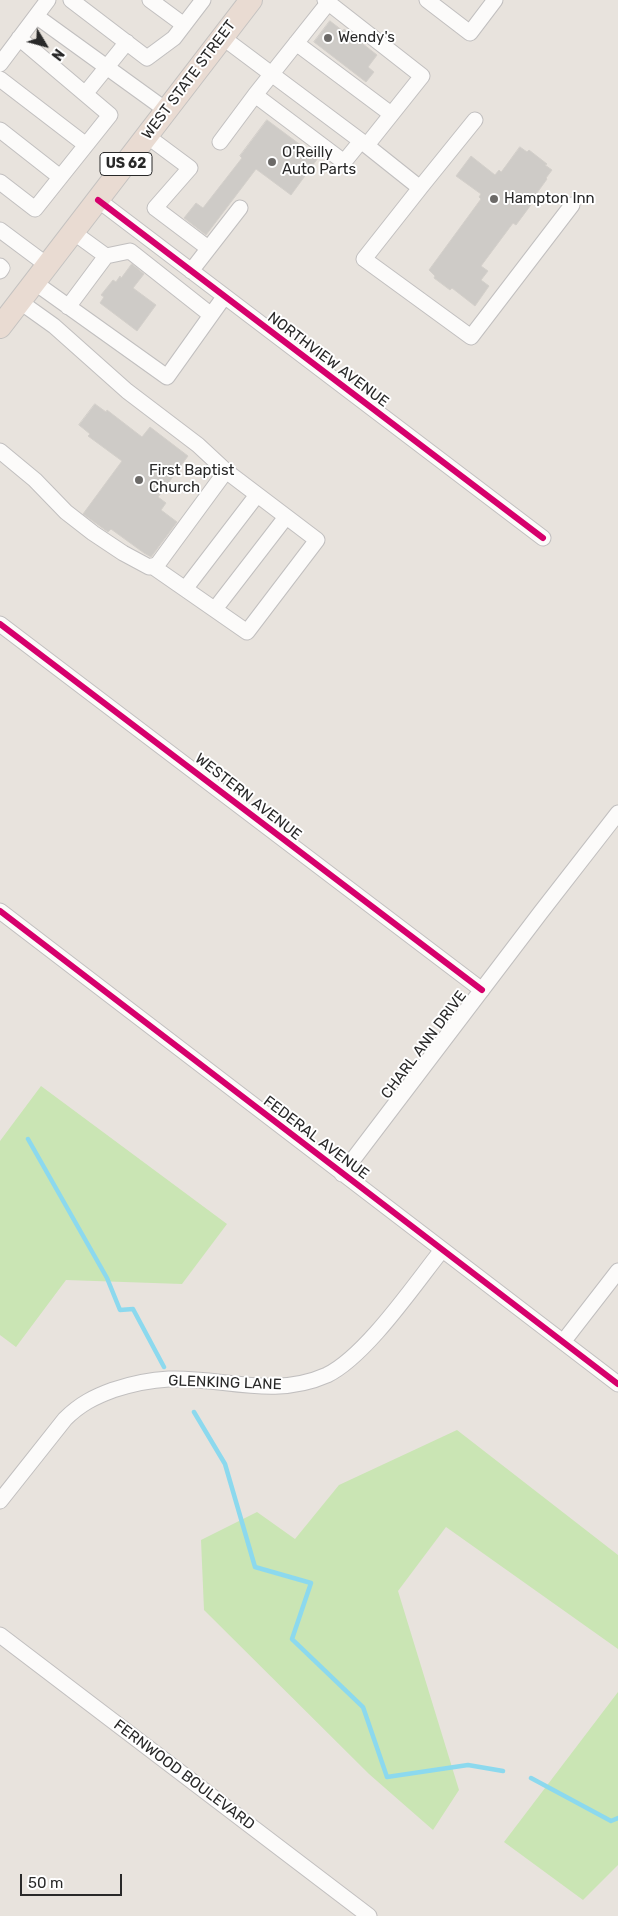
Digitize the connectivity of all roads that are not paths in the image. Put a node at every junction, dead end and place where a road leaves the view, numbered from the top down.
1 (48, 0) edge
2 (71, 0) edge
3 (150, 0) edge
4 (203, 0) edge
5 (251, 0) edge
6 (495, 0) edge
7 (326, 1) edge
8 (435, 2) edge
9 (36, 16) junction
10 (184, 25) junction
11 (222, 37) junction
12 (19, 38) junction
13 (127, 42) junction
14 (296, 43) junction
15 (0, 64) edge
16 (108, 68) junction
17 (272, 75) junction
18 (0, 79) edge
19 (85, 94) junction
20 (255, 94) junction
21 (166, 110) junction
22 (391, 114) junction
23 (475, 120) dead end
24 (0, 130) edge
25 (146, 136) junction
26 (220, 142) dead end
27 (364, 143) junction
28 (86, 145) junction
29 (60, 177) junction
30 (0, 182) edge
31 (420, 188) junction
32 (98, 200) junction
33 (572, 205) dead end
34 (240, 208) dead end
35 (0, 230) edge
36 (73, 232) junction
37 (208, 248) junction
38 (106, 256) junction
39 (0, 266) edge
40 (0, 271) edge
41 (190, 271) junction
42 (40, 273) junction
43 (224, 297) junction
44 (20, 301) junction
45 (68, 307) junction
46 (211, 315) junction
47 (0, 327) edge
48 (0, 451) edge
49 (226, 472) junction
50 (257, 495) junction
51 (286, 517) junction
52 (543, 538) dead end
53 (155, 565) junction
54 (185, 589) junction
55 (215, 609) junction
56 (0, 624) edge
57 (618, 814) edge
58 (0, 911) edge
59 (482, 990) junction
60 (342, 1174) junction
61 (442, 1250) junction
62 (618, 1271) edge
63 (563, 1342) junction
64 (618, 1384) edge
65 (0, 1501) edge
66 (0, 1635) edge
67 (369, 1916) edge

1 - 9 street
2 - 13 street
3 - 10 street
4 - 10 street
5 - 11 highway, WEST STATE STREET / US 62
6 - 8 street
7 - 14 street
7 - 22 street
9 - 12 street
9 - 16 street
10 - 13 street
11 - 17 street
11 - 21 highway, WEST STATE STREET / US 62
12 - 15 street
12 - 19 street
13 - 16 street
14 - 17 street
14 - 22 street
16 - 19 street
16 - 21 street
17 - 20 street
17 - 27 street
18 - 28 street
19 - 28 street
20 - 26 street
20 - 27 street
21 - 25 highway, WEST STATE STREET / US 62
22 - 27 street
23 - 31 street
24 - 29 street
25 - 32 highway, WEST STATE STREET / US 62
25 - 37 street
27 - 31 street
28 - 29 street
29 - 30 street
31 - 33 street
32 - 36 highway, WEST STATE STREET / US 62
32 - 41 street, NORTHVIEW AVENUE
34 - 37 street
35 - 42 street
36 - 38 street
36 - 42 highway, WEST STATE STREET / US 62
37 - 41 street
38 - 45 street
38 - 46 street
39 - 40 street
41 - 43 street, NORTHVIEW AVENUE
42 - 44 highway, WEST STATE STREET / US 62
42 - 45 street
43 - 46 street
43 - 52 street, NORTHVIEW AVENUE
44 - 47 highway, WEST STATE STREET / US 62
44 - 49 street
45 - 46 street
48 - 53 street
49 - 50 street
49 - 53 street
50 - 51 street
50 - 54 street
51 - 55 street
51 - 55 street
53 - 54 street
54 - 55 street
56 - 59 street, WESTERN AVENUE
57 - 59 street, CHARL ANN DRIVE
58 - 60 street, FEDERAL AVENUE
59 - 60 street, CHARL ANN DRIVE
60 - 61 street, FEDERAL AVENUE
61 - 63 street, FEDERAL AVENUE
61 - 65 street, GLENKING LANE
62 - 63 street
63 - 64 street, FEDERAL AVENUE
66 - 67 street, FERNWOOD BOULEVARD

